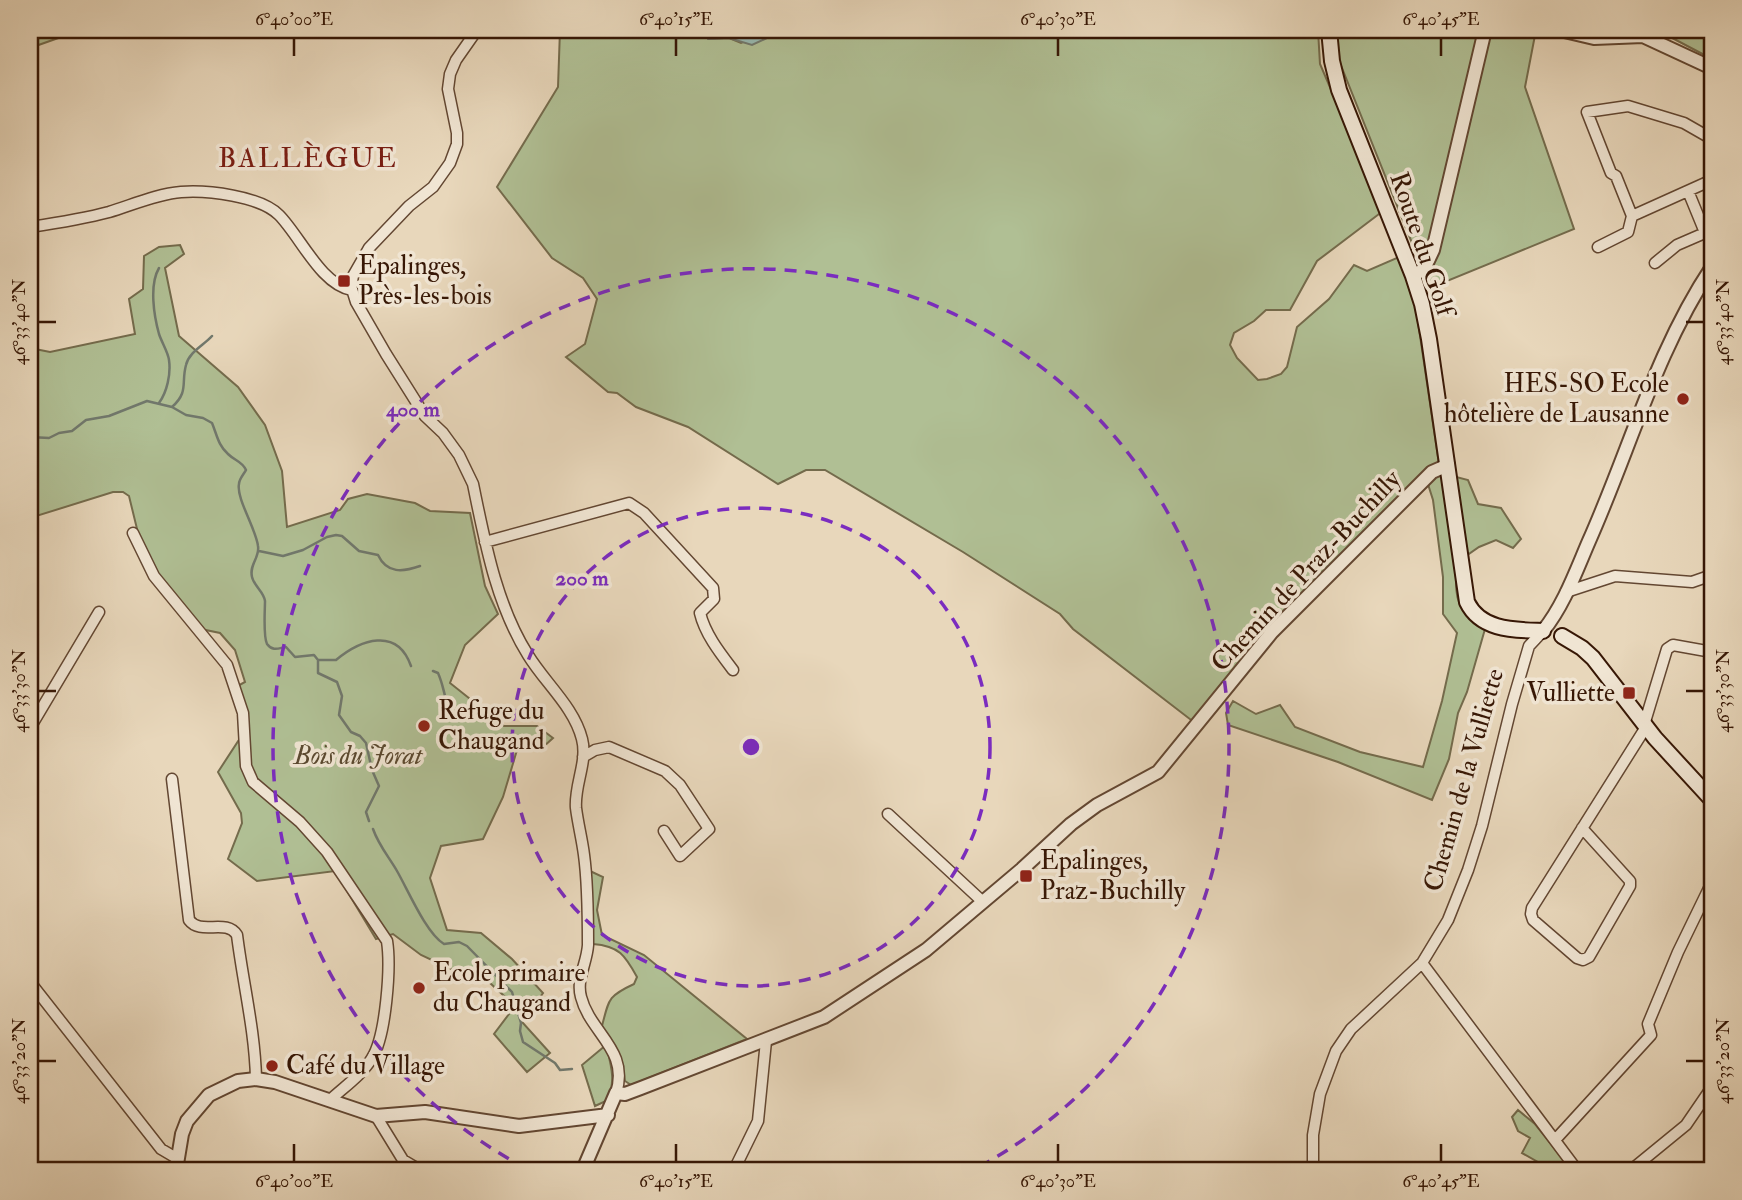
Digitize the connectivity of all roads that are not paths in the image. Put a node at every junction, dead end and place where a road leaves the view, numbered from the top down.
1 (477, 30) edge
2 (1329, 30) edge
3 (1485, 30) edge
4 (1560, 30) edge
5 (1712, 68) edge
6 (1712, 139) edge
7 (1712, 180) edge
8 (1688, 191) junction
9 (1632, 216) junction
10 (30, 227) edge
11 (1710, 234) edge
12 (1598, 247) dead end
13 (1656, 263) dead end
14 (1712, 267) edge
15 (1413, 276) junction
16 (352, 290) junction
17 (1448, 465) junction
18 (133, 533) dead end
19 (485, 542) junction
20 (1712, 575) edge
21 (1566, 592) junction
22 (99, 612) dead end
23 (1524, 630) junction
24 (1543, 632) junction
25 (1562, 636) joint
26 (1529, 646) junction
27 (1712, 652) edge
28 (733, 670) dead end
29 (1645, 726) junction
30 (30, 728) edge
31 (583, 757) junction
32 (172, 779) dead end
33 (1712, 800) edge
34 (888, 814) dead end
35 (1582, 828) junction
36 (664, 831) dead end
37 (1712, 882) edge
38 (983, 902) junction
39 (1422, 963) junction
40 (30, 982) edge
41 (766, 1041) junction
42 (256, 1079) junction
43 (1712, 1087) edge
44 (616, 1093) junction
45 (330, 1100) junction
46 (608, 1115) junction
47 (376, 1116) junction
48 (1555, 1140) junction
49 (177, 1165) edge
50 (420, 1170) edge
51 (583, 1170) edge
52 (734, 1170) edge
53 (1313, 1170) edge
54 (1577, 1170) edge
55 (1631, 1170) edge

1 - 16 street
2 - 15 main road, Route du Golf
3 - 15 street
4 - 5 street
6 - 9 street
7 - 8 street
8 - 9 street
8 - 11 street
9 - 12 street
10 - 16 street
11 - 13 street
14 - 21 street
15 - 17 main road, Route du Golf
16 - 19 street
17 - 23 main road, Route du Golf
17 - 38 street, Chemin de Praz-Buchilly
18 - 45 street
19 - 28 street
19 - 31 street
20 - 21 street
21 - 24 street
22 - 30 street
23 - 24 main road, Route du Golf
23 - 26 street, Chemin de la Vulliette
24 - 25 street
24 - 26 street, Chemin de la Vulliette
25 - 29 main road
26 - 39 street, Chemin de la Vulliette
27 - 29 street
29 - 33 main road
29 - 35 street
31 - 36 street
31 - 44 street
32 - 42 street
34 - 38 street
35 - 35 street
37 - 48 street
38 - 41 street, Chemin de Praz-Buchilly
39 - 48 street
39 - 53 street, Chemin de la Vulliette
40 - 49 street
41 - 44 street, Chemin de Praz-Buchilly
41 - 52 street
42 - 45 street
42 - 49 street
43 - 55 street
44 - 46 street
45 - 47 street
46 - 47 street
46 - 51 street
47 - 50 street
48 - 54 street

